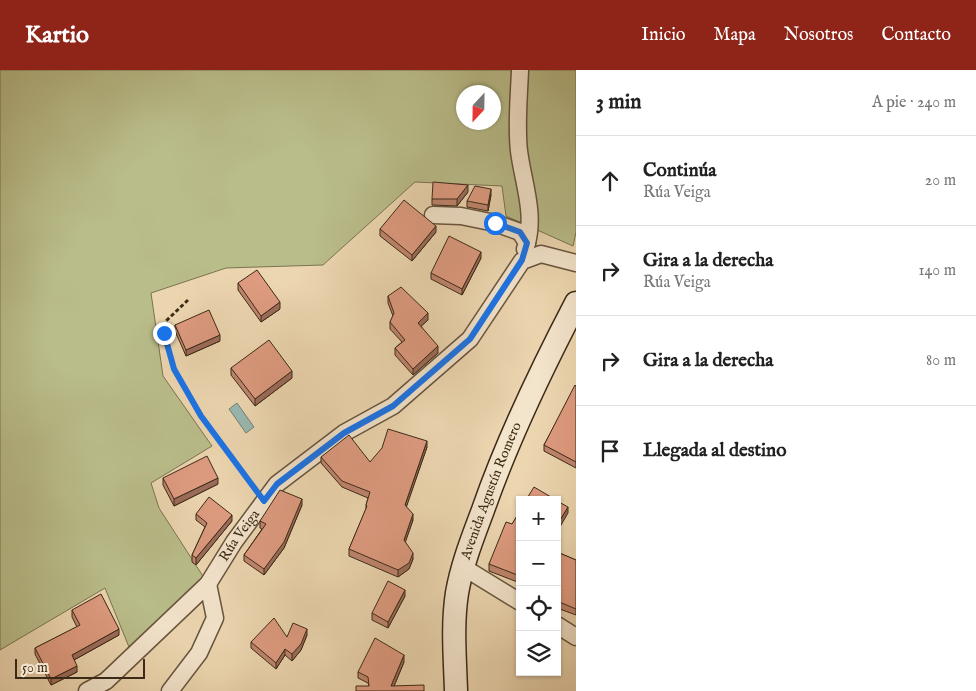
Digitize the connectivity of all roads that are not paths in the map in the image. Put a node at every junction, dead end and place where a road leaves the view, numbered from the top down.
1 (520, 70) edge
2 (433, 215) dead end
3 (527, 243) junction
4 (522, 260) junction
5 (576, 263) edge
6 (576, 303) edge
7 (463, 567) junction
8 (208, 584) junction
9 (516, 600) edge
10 (561, 628) edge
11 (576, 637) edge
12 (87, 691) edge
13 (170, 691) edge
14 (456, 691) edge

1 - 3 street, Rúa Veiga
2 - 3 street
3 - 4 street, Rúa Veiga
4 - 5 street
4 - 8 street, Rúa Veiga
6 - 7 street, Avenida Agustín Romero
7 - 9 street
7 - 14 street, Avenida Agustín Romero
8 - 12 street, Rúa Veiga
8 - 13 street
10 - 11 street

